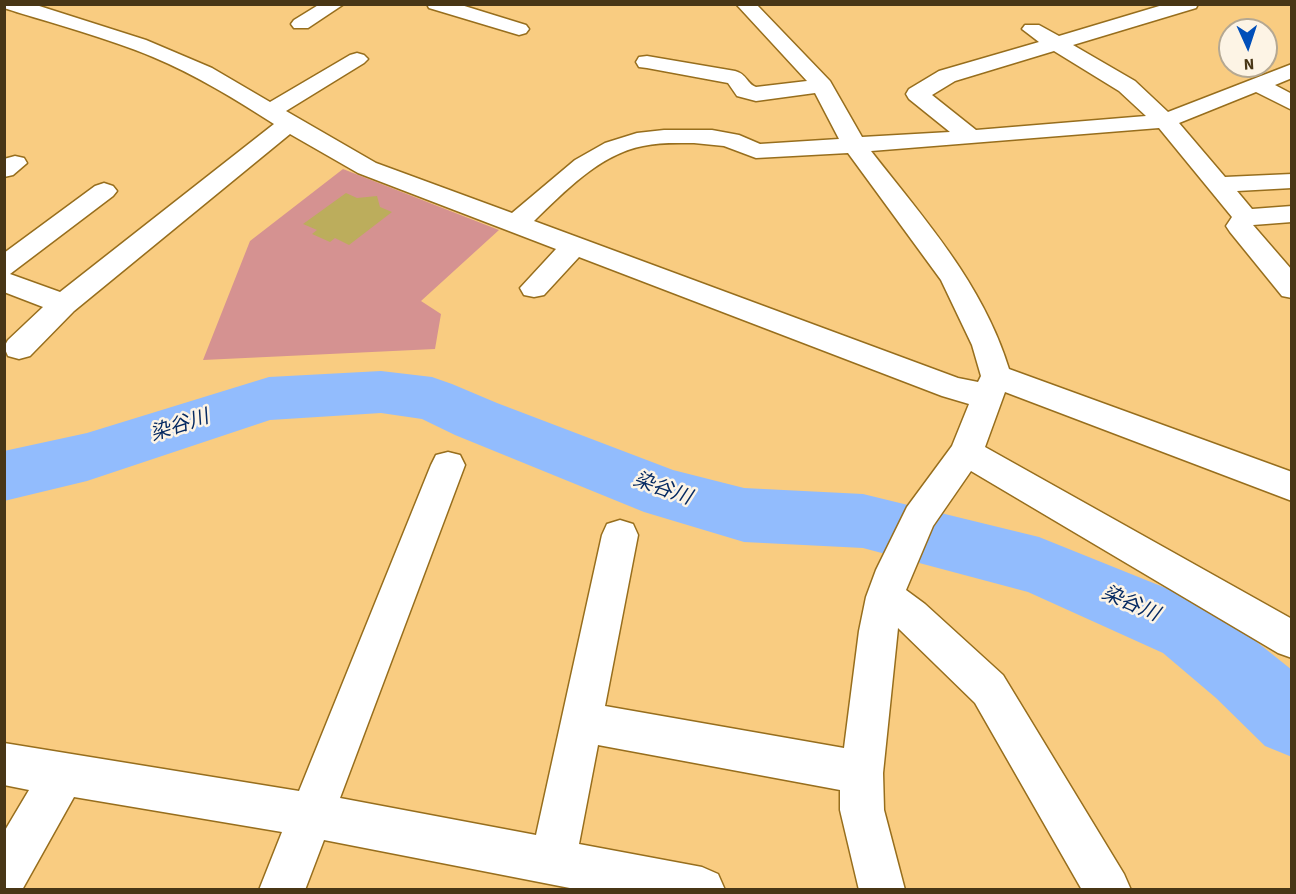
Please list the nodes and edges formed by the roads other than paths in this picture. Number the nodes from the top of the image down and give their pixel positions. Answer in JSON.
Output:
{"nodes":[{"id":1,"x":335,"y":4,"type":"edge"},
{"id":2,"x":436,"y":4,"type":"edge"},
{"id":3,"x":745,"y":4,"type":"edge"},
{"id":4,"x":1189,"y":4,"type":"edge"},
{"id":5,"x":14,"y":12,"type":"edge"},
{"id":6,"x":302,"y":24,"type":"dead end"},
{"id":7,"x":519,"y":29,"type":"dead end"},
{"id":8,"x":1032,"y":29,"type":"dead end"},
{"id":9,"x":1055,"y":43,"type":"junction"},
{"id":10,"x":357,"y":59,"type":"dead end"},
{"id":11,"x":647,"y":62,"type":"dead end"},
{"id":12,"x":1292,"y":70,"type":"edge"},
{"id":13,"x":1257,"y":84,"type":"junction"},
{"id":14,"x":822,"y":86,"type":"junction"},
{"id":15,"x":1292,"y":103,"type":"edge"},
{"id":16,"x":281,"y":117,"type":"junction"},
{"id":17,"x":1165,"y":121,"type":"junction"},
{"id":18,"x":971,"y":138,"type":"junction"},
{"id":19,"x":855,"y":146,"type":"junction"},
{"id":20,"x":1292,"y":181,"type":"edge"},
{"id":21,"x":1218,"y":185,"type":"junction"},
{"id":22,"x":104,"y":191,"type":"dead end"},
{"id":23,"x":1292,"y":214,"type":"edge"},
{"id":24,"x":1245,"y":217,"type":"junction"},
{"id":25,"x":517,"y":223,"type":"junction"},
{"id":26,"x":575,"y":245,"type":"junction"},
{"id":27,"x":4,"y":267,"type":"edge"},
{"id":28,"x":4,"y":282,"type":"edge"},
{"id":29,"x":534,"y":288,"type":"dead end"},
{"id":30,"x":1292,"y":289,"type":"edge"},
{"id":31,"x":63,"y":304,"type":"junction"},
{"id":32,"x":20,"y":348,"type":"dead end"},
{"id":33,"x":993,"y":387,"type":"junction"},
{"id":34,"x":966,"y":452,"type":"junction"},
{"id":35,"x":448,"y":465,"type":"dead end"},
{"id":36,"x":1292,"y":487,"type":"edge"},
{"id":37,"x":620,"y":535,"type":"dead end"},
{"id":38,"x":889,"y":584,"type":"junction"},
{"id":39,"x":1292,"y":640,"type":"edge"},
{"id":40,"x":583,"y":722,"type":"junction"},
{"id":41,"x":4,"y":764,"type":"edge"},
{"id":42,"x":862,"y":773,"type":"junction"},
{"id":43,"x":63,"y":774,"type":"junction"},
{"id":44,"x":311,"y":815,"type":"junction"},
{"id":45,"x":553,"y":862,"type":"junction"},
{"id":46,"x":4,"y":876,"type":"edge"},
{"id":47,"x":637,"y":883,"type":"edge"},
{"id":48,"x":282,"y":890,"type":"edge"},
{"id":49,"x":702,"y":890,"type":"edge"},
{"id":50,"x":882,"y":890,"type":"edge"},
{"id":51,"x":1108,"y":890,"type":"edge"}],
"edges":[{"from":1,"to":6,"type":"street"},
{"from":2,"to":7,"type":"street"},
{"from":3,"to":14,"type":"street"},
{"from":4,"to":9,"type":"street"},
{"from":5,"to":16,"type":"street"},
{"from":8,"to":9,"type":"street"},
{"from":9,"to":17,"type":"street"},
{"from":9,"to":18,"type":"street"},
{"from":10,"to":16,"type":"street"},
{"from":11,"to":14,"type":"street"},
{"from":12,"to":13,"type":"street"},
{"from":13,"to":15,"type":"street"},
{"from":13,"to":17,"type":"street"},
{"from":14,"to":19,"type":"street"},
{"from":16,"to":25,"type":"street"},
{"from":16,"to":31,"type":"street"},
{"from":17,"to":18,"type":"street"},
{"from":17,"to":21,"type":"street"},
{"from":18,"to":19,"type":"street"},
{"from":19,"to":25,"type":"street"},
{"from":19,"to":33,"type":"street"},
{"from":20,"to":21,"type":"street"},
{"from":21,"to":24,"type":"street"},
{"from":22,"to":27,"type":"street"},
{"from":23,"to":24,"type":"street"},
{"from":24,"to":30,"type":"street"},
{"from":25,"to":26,"type":"street"},
{"from":26,"to":29,"type":"street"},
{"from":26,"to":33,"type":"street"},
{"from":28,"to":31,"type":"street"},
{"from":31,"to":32,"type":"street"},
{"from":33,"to":34,"type":"street"},
{"from":33,"to":36,"type":"street"},
{"from":34,"to":38,"type":"street"},
{"from":34,"to":39,"type":"street"},
{"from":35,"to":44,"type":"street"},
{"from":37,"to":40,"type":"street"},
{"from":38,"to":42,"type":"street"},
{"from":38,"to":51,"type":"street"},
{"from":40,"to":42,"type":"street"},
{"from":40,"to":45,"type":"street"},
{"from":41,"to":43,"type":"street"},
{"from":42,"to":50,"type":"street"},
{"from":43,"to":44,"type":"street"},
{"from":43,"to":46,"type":"street"},
{"from":44,"to":45,"type":"street"},
{"from":44,"to":48,"type":"street"},
{"from":45,"to":47,"type":"street"},
{"from":47,"to":49,"type":"street"}]}
